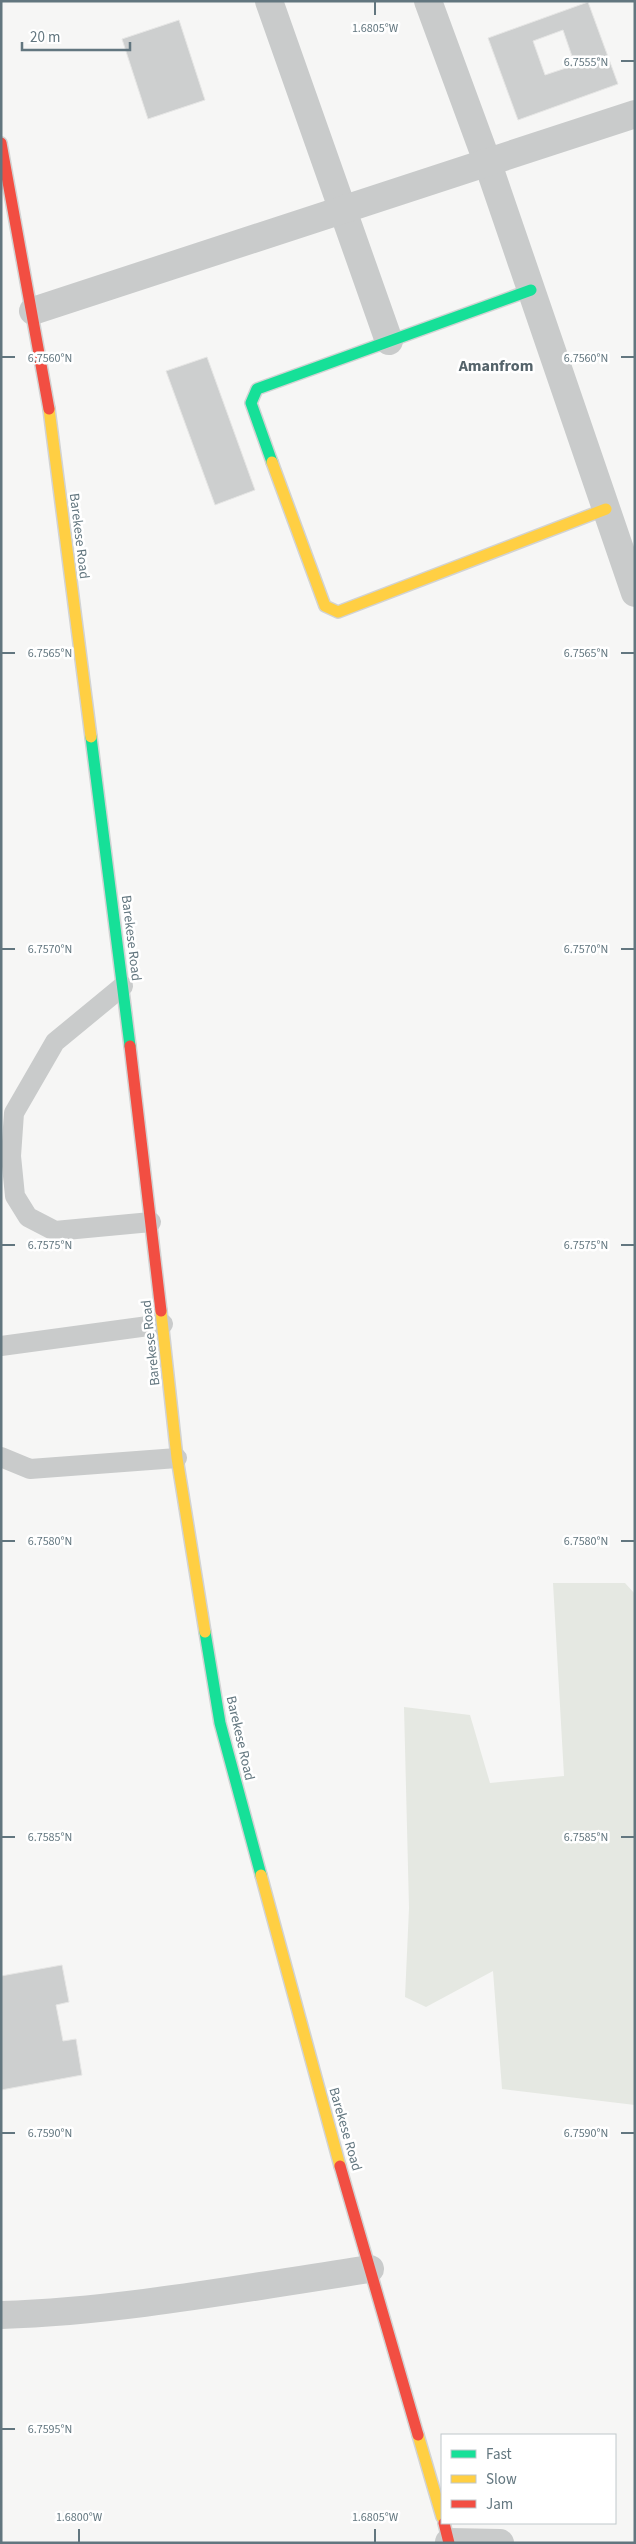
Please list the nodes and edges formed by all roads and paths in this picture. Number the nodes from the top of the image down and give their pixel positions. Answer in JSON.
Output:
{"nodes":[{"id":1,"x":269,"y":1,"type":"edge"},
{"id":2,"x":428,"y":1,"type":"edge"},
{"id":3,"x":635,"y":114,"type":"edge"},
{"id":4,"x":1,"y":143,"type":"edge"},
{"id":5,"x":488,"y":164,"type":"junction"},
{"id":6,"x":343,"y":211,"type":"junction"},
{"id":7,"x":531,"y":290,"type":"junction"},
{"id":8,"x":33,"y":311,"type":"junction"},
{"id":9,"x":389,"y":341,"type":"junction"},
{"id":10,"x":606,"y":509,"type":"junction"},
{"id":11,"x":635,"y":593,"type":"edge"},
{"id":12,"x":122,"y":986,"type":"junction"},
{"id":13,"x":151,"y":1222,"type":"junction"},
{"id":14,"x":163,"y":1324,"type":"junction"},
{"id":15,"x":1,"y":1346,"type":"edge"},
{"id":16,"x":1,"y":1457,"type":"edge"},
{"id":17,"x":177,"y":1458,"type":"junction"},
{"id":18,"x":370,"y":2269,"type":"junction"},
{"id":19,"x":1,"y":2314,"type":"edge"},
{"id":20,"x":441,"y":2514,"type":"edge"},
{"id":21,"x":446,"y":2531,"type":"edge"},
{"id":22,"x":500,"y":2543,"type":"edge"}],
"edges":[{"from":1,"to":6,"type":"street"},
{"from":2,"to":5,"type":"street"},
{"from":3,"to":5,"type":"street"},
{"from":4,"to":8,"type":"main road","name":"Barekese Road"},
{"from":5,"to":6,"type":"street"},
{"from":5,"to":7,"type":"street"},
{"from":6,"to":8,"type":"street"},
{"from":6,"to":9,"type":"street"},
{"from":7,"to":9,"type":"main road"},
{"from":7,"to":10,"type":"street"},
{"from":8,"to":12,"type":"main road","name":"Barekese Road"},
{"from":9,"to":10,"type":"main road"},
{"from":10,"to":11,"type":"street"},
{"from":12,"to":13,"type":"main road","name":"Barekese Road"},
{"from":12,"to":13,"type":"lane"},
{"from":13,"to":14,"type":"main road","name":"Barekese Road"},
{"from":14,"to":15,"type":"lane"},
{"from":14,"to":17,"type":"main road","name":"Barekese Road"},
{"from":16,"to":17,"type":"lane"},
{"from":17,"to":18,"type":"main road","name":"Barekese Road"},
{"from":18,"to":19,"type":"street"},
{"from":18,"to":20,"type":"main road","name":"Barekese Road"},
{"from":21,"to":22,"type":"street"}]}
